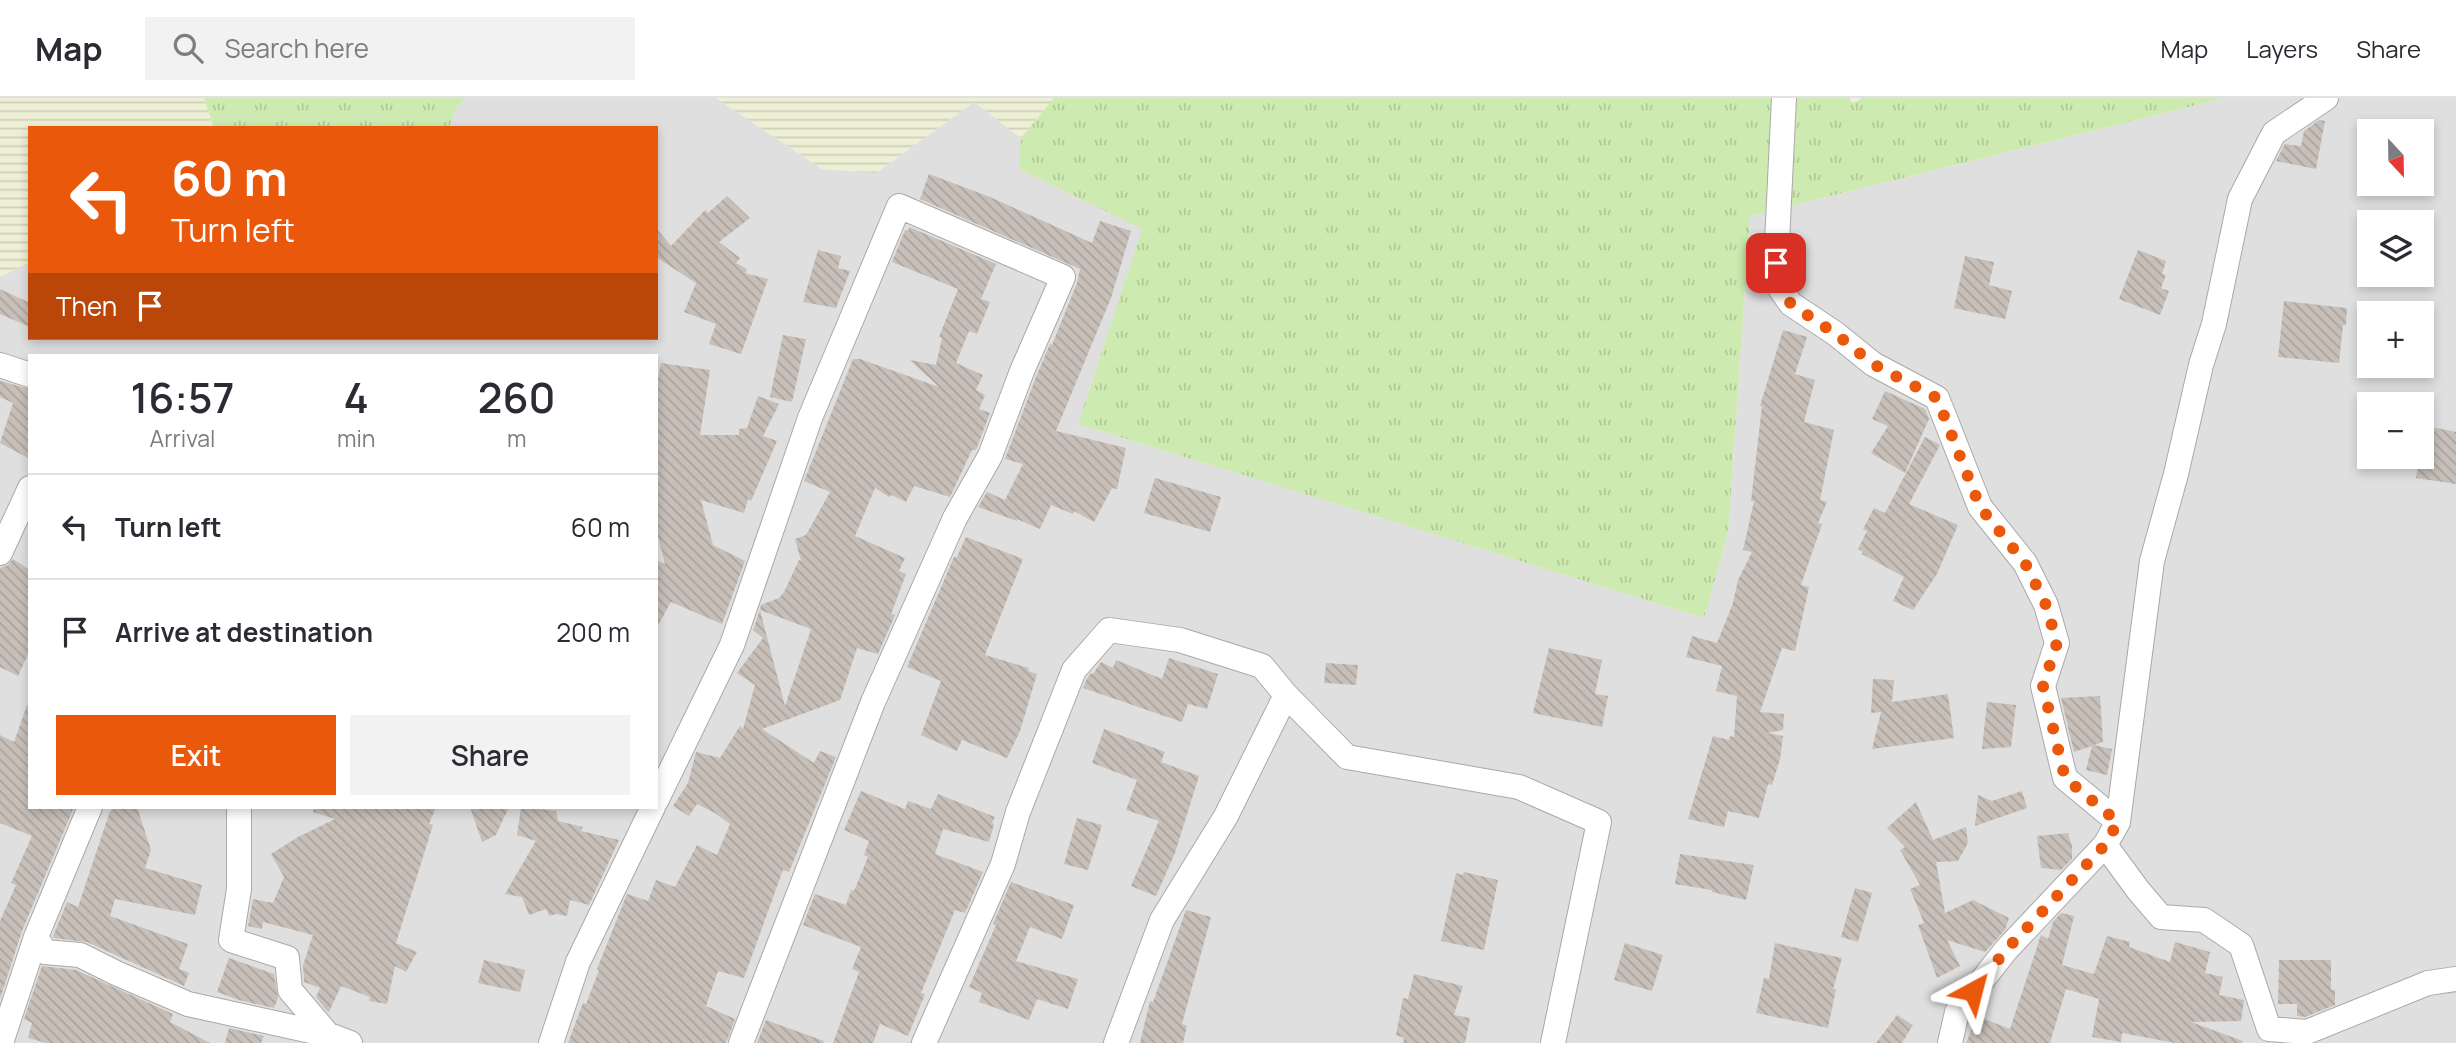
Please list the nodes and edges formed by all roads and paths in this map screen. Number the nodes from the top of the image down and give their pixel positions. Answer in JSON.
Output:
{"nodes":[{"id":1,"x":1784,"y":98,"type":"edge"},
{"id":2,"x":2326,"y":98,"type":"edge"},
{"id":3,"x":0,"y":365,"type":"edge"},
{"id":4,"x":28,"y":374,"type":"edge"},
{"id":5,"x":28,"y":492,"type":"edge"},
{"id":6,"x":0,"y":553,"type":"edge"},
{"id":7,"x":1286,"y":695,"type":"junction"},
{"id":8,"x":658,"y":797,"type":"edge"},
{"id":9,"x":89,"y":809,"type":"edge"},
{"id":10,"x":239,"y":809,"type":"edge"},
{"id":11,"x":652,"y":809,"type":"edge"},
{"id":12,"x":2118,"y":822,"type":"junction"},
{"id":13,"x":2105,"y":845,"type":"junction"},
{"id":14,"x":36,"y":937,"type":"junction"},
{"id":15,"x":2456,"y":979,"type":"edge"},
{"id":16,"x":338,"y":1040,"type":"edge"},
{"id":17,"x":1,"y":1043,"type":"edge"},
{"id":18,"x":551,"y":1043,"type":"edge"},
{"id":19,"x":741,"y":1043,"type":"edge"},
{"id":20,"x":924,"y":1043,"type":"edge"},
{"id":21,"x":1116,"y":1043,"type":"edge"},
{"id":22,"x":1553,"y":1043,"type":"edge"},
{"id":23,"x":1950,"y":1043,"type":"edge"}],
"edges":[{"from":1,"to":12,"type":"street"},
{"from":2,"to":12,"type":"street"},
{"from":3,"to":4,"type":"street"},
{"from":5,"to":6,"type":"street"},
{"from":7,"to":20,"type":"street"},
{"from":7,"to":21,"type":"street"},
{"from":7,"to":22,"type":"street"},
{"from":8,"to":19,"type":"street"},
{"from":9,"to":14,"type":"street"},
{"from":10,"to":16,"type":"street"},
{"from":11,"to":18,"type":"street"},
{"from":12,"to":13,"type":"street"},
{"from":13,"to":15,"type":"street"},
{"from":13,"to":23,"type":"street"},
{"from":14,"to":16,"type":"street"},
{"from":14,"to":17,"type":"street"}]}
